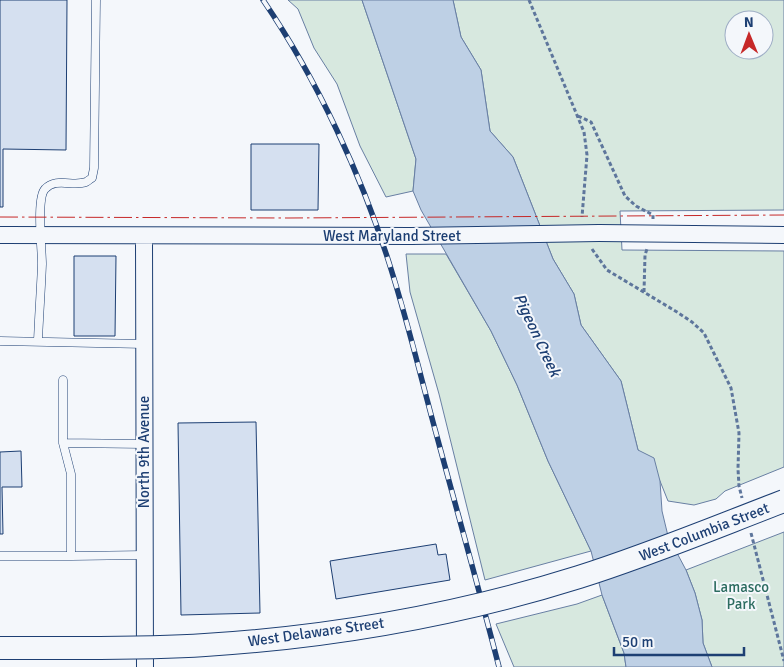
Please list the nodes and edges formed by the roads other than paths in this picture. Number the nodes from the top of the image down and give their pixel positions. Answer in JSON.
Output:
{"nodes":[{"id":1,"x":96,"y":0,"type":"edge"},
{"id":2,"x":0,"y":235,"type":"edge"},
{"id":3,"x":784,"y":235,"type":"edge"},
{"id":4,"x":40,"y":236,"type":"junction"},
{"id":5,"x":144,"y":236,"type":"junction"},
{"id":6,"x":0,"y":341,"type":"edge"},
{"id":7,"x":38,"y":341,"type":"junction"},
{"id":8,"x":144,"y":344,"type":"junction"},
{"id":9,"x":63,"y":380,"type":"dead end"},
{"id":10,"x":63,"y":443,"type":"junction"},
{"id":11,"x":144,"y":444,"type":"junction"},
{"id":12,"x":784,"y":501,"type":"edge"},
{"id":13,"x":144,"y":555,"type":"junction"},
{"id":14,"x":0,"y":556,"type":"edge"},
{"id":15,"x":71,"y":556,"type":"junction"},
{"id":16,"x":624,"y":563,"type":"joint"},
{"id":17,"x":0,"y":648,"type":"edge"},
{"id":18,"x":145,"y":667,"type":"edge"}],
"edges":[{"from":1,"to":4,"type":"lane"},
{"from":2,"to":4,"type":"street","name":"West Maryland Street"},
{"from":3,"to":5,"type":"street","name":"West Maryland Street","bridge":true},
{"from":4,"to":5,"type":"street","name":"West Maryland Street"},
{"from":4,"to":7,"type":"lane"},
{"from":5,"to":8,"type":"street","name":"North 9th Avenue"},
{"from":6,"to":7,"type":"lane"},
{"from":7,"to":8,"type":"lane"},
{"from":8,"to":11,"type":"street","name":"North 9th Avenue"},
{"from":9,"to":10,"type":"lane"},
{"from":10,"to":11,"type":"lane"},
{"from":10,"to":15,"type":"lane"},
{"from":11,"to":13,"type":"street","name":"North 9th Avenue"},
{"from":12,"to":16,"type":"main road","name":"West Columbia Street","bridge":true},
{"from":13,"to":15,"type":"lane"},
{"from":13,"to":18,"type":"street","name":"North 9th Avenue"},
{"from":14,"to":15,"type":"lane"},
{"from":16,"to":17,"type":"main road","name":"West Delaware Street","bridge":true}]}
